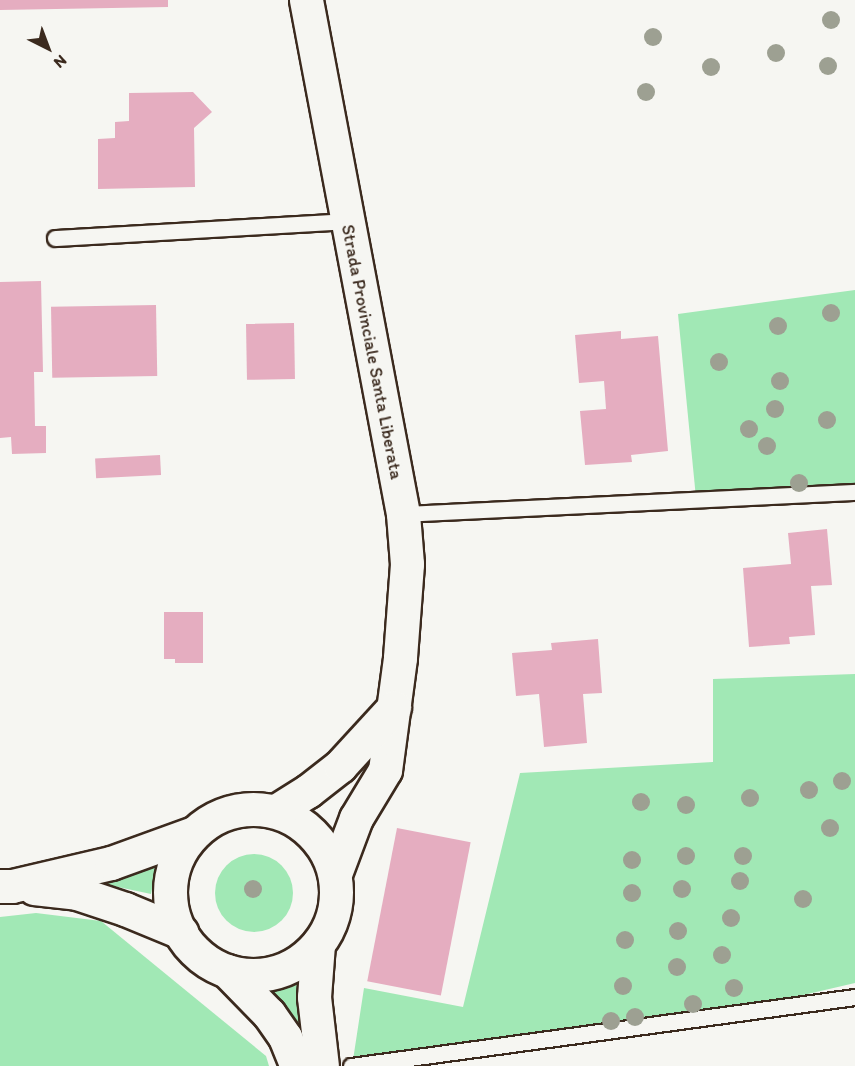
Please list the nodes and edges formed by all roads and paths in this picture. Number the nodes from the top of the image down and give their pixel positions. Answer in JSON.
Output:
{"nodes":[{"id":1,"x":306,"y":0,"type":"edge"},
{"id":2,"x":346,"y":221,"type":"junction"},
{"id":3,"x":55,"y":238,"type":"dead end"},
{"id":4,"x":855,"y":492,"type":"edge"},
{"id":5,"x":403,"y":514,"type":"junction"},
{"id":6,"x":393,"y":707,"type":"junction"},
{"id":7,"x":276,"y":811,"type":"junction"},
{"id":8,"x":194,"y":833,"type":"junction"},
{"id":9,"x":334,"y":874,"type":"junction"},
{"id":10,"x":6,"y":886,"type":"edge"},
{"id":11,"x":180,"y":932,"type":"junction"},
{"id":12,"x":318,"y":944,"type":"junction"},
{"id":13,"x":227,"y":971,"type":"junction"},
{"id":14,"x":855,"y":997,"type":"edge"},
{"id":15,"x":297,"y":1066,"type":"edge"},
{"id":16,"x":322,"y":1066,"type":"edge"},
{"id":17,"x":351,"y":1066,"type":"edge"}],
"edges":[{"from":1,"to":2,"type":"main road","name":"Strada Provinciale Santa Liberata"},
{"from":2,"to":3,"type":"lane"},
{"from":2,"to":5,"type":"main road","name":"Strada Provinciale Santa Liberata"},
{"from":4,"to":5,"type":"lane"},
{"from":5,"to":6,"type":"main road","name":"Strada Provinciale Santa Liberata"},
{"from":6,"to":7,"type":"main road"},
{"from":6,"to":9,"type":"main road","name":"Strada Provinciale Santa Liberata"},
{"from":7,"to":8,"type":"main road"},
{"from":7,"to":9,"type":"main road"},
{"from":8,"to":10,"type":"main road"},
{"from":8,"to":11,"type":"main road"},
{"from":9,"to":12,"type":"main road"},
{"from":10,"to":11,"type":"main road"},
{"from":11,"to":13,"type":"main road"},
{"from":12,"to":13,"type":"main road"},
{"from":12,"to":16,"type":"main road"},
{"from":13,"to":15,"type":"main road"},
{"from":14,"to":17,"type":"lane"}]}
